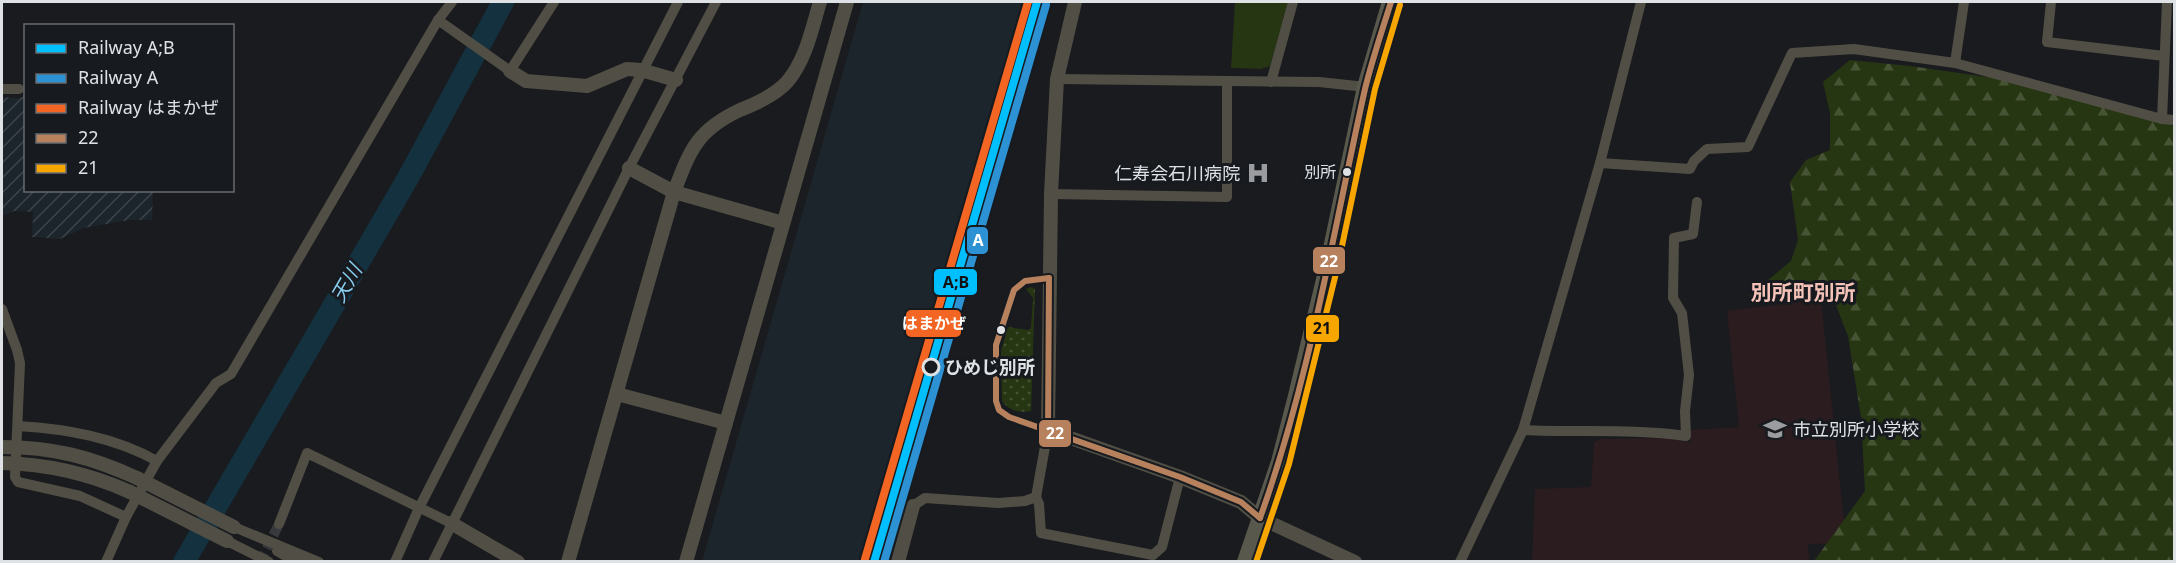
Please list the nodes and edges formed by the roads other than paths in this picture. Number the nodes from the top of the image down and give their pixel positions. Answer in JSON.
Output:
{"nodes":[{"id":1,"x":453,"y":2,"type":"edge"},
{"id":2,"x":554,"y":2,"type":"edge"},
{"id":3,"x":678,"y":2,"type":"edge"},
{"id":4,"x":716,"y":2,"type":"edge"},
{"id":5,"x":820,"y":2,"type":"edge"},
{"id":6,"x":847,"y":2,"type":"edge"},
{"id":7,"x":1075,"y":2,"type":"edge"},
{"id":8,"x":1293,"y":2,"type":"edge"},
{"id":9,"x":1390,"y":2,"type":"edge"},
{"id":10,"x":1641,"y":2,"type":"edge"},
{"id":11,"x":1964,"y":2,"type":"edge"},
{"id":12,"x":2051,"y":2,"type":"edge"},
{"id":13,"x":2168,"y":2,"type":"edge"},
{"id":14,"x":442,"y":24,"type":"junction"},
{"id":15,"x":2164,"y":56,"type":"junction"},
{"id":16,"x":1955,"y":63,"type":"junction"},
{"id":17,"x":505,"y":67,"type":"junction"},
{"id":18,"x":641,"y":70,"type":"junction"},
{"id":19,"x":1057,"y":79,"type":"junction"},
{"id":20,"x":676,"y":80,"type":"junction"},
{"id":21,"x":1227,"y":81,"type":"junction"},
{"id":22,"x":1270,"y":82,"type":"junction"},
{"id":23,"x":1366,"y":87,"type":"junction"},
{"id":24,"x":2,"y":89,"type":"edge"},
{"id":25,"x":19,"y":89,"type":"dead end"},
{"id":26,"x":2162,"y":119,"type":"junction"},
{"id":27,"x":2175,"y":120,"type":"edge"},
{"id":28,"x":1600,"y":163,"type":"junction"},
{"id":29,"x":629,"y":168,"type":"junction"},
{"id":30,"x":674,"y":192,"type":"junction"},
{"id":31,"x":1051,"y":194,"type":"junction"},
{"id":32,"x":1697,"y":202,"type":"dead end"},
{"id":33,"x":783,"y":223,"type":"junction"},
{"id":34,"x":2,"y":309,"type":"edge"},
{"id":35,"x":617,"y":394,"type":"junction"},
{"id":36,"x":726,"y":423,"type":"junction"},
{"id":37,"x":18,"y":426,"type":"junction"},
{"id":38,"x":1048,"y":430,"type":"junction"},
{"id":39,"x":1523,"y":430,"type":"junction"},
{"id":40,"x":2,"y":447,"type":"edge"},
{"id":41,"x":18,"y":447,"type":"junction"},
{"id":42,"x":158,"y":461,"type":"junction"},
{"id":43,"x":2,"y":464,"type":"edge"},
{"id":44,"x":16,"y":464,"type":"junction"},
{"id":45,"x":1180,"y":477,"type":"junction"},
{"id":46,"x":1036,"y":497,"type":"junction"},
{"id":47,"x":913,"y":506,"type":"joint"},
{"id":48,"x":419,"y":508,"type":"junction"},
{"id":49,"x":126,"y":518,"type":"junction"},
{"id":50,"x":1260,"y":518,"type":"junction"},
{"id":51,"x":279,"y":524,"type":"tunnel mouth"},
{"id":52,"x":451,"y":524,"type":"junction"},
{"id":53,"x":234,"y":527,"type":"junction"},
{"id":54,"x":227,"y":541,"type":"junction"},
{"id":55,"x":106,"y":561,"type":"edge"},
{"id":56,"x":260,"y":561,"type":"edge"},
{"id":57,"x":269,"y":561,"type":"edge"},
{"id":58,"x":296,"y":561,"type":"edge"},
{"id":59,"x":319,"y":561,"type":"edge"},
{"id":60,"x":395,"y":561,"type":"edge"},
{"id":61,"x":433,"y":561,"type":"edge"},
{"id":62,"x":518,"y":561,"type":"edge"},
{"id":63,"x":568,"y":561,"type":"edge"},
{"id":64,"x":686,"y":561,"type":"edge"},
{"id":65,"x":898,"y":561,"type":"edge"},
{"id":66,"x":1246,"y":561,"type":"edge"},
{"id":67,"x":1355,"y":561,"type":"edge"},
{"id":68,"x":1460,"y":561,"type":"edge"}],
"edges":[{"from":1,"to":14,"type":"street"},
{"from":2,"to":17,"type":"street"},
{"from":3,"to":18,"type":"street"},
{"from":4,"to":20,"type":"street"},
{"from":5,"to":30,"type":"street"},
{"from":6,"to":33,"type":"street"},
{"from":7,"to":19,"type":"street"},
{"from":8,"to":22,"type":"street"},
{"from":9,"to":23,"type":"highway"},
{"from":10,"to":28,"type":"street"},
{"from":11,"to":16,"type":"street"},
{"from":12,"to":15,"type":"street"},
{"from":13,"to":15,"type":"street"},
{"from":14,"to":17,"type":"street"},
{"from":14,"to":42,"type":"street"},
{"from":15,"to":26,"type":"street"},
{"from":16,"to":26,"type":"street"},
{"from":16,"to":28,"type":"street"},
{"from":17,"to":18,"type":"street"},
{"from":18,"to":20,"type":"street"},
{"from":18,"to":48,"type":"street"},
{"from":19,"to":21,"type":"street"},
{"from":19,"to":31,"type":"street"},
{"from":20,"to":29,"type":"street"},
{"from":21,"to":22,"type":"street"},
{"from":21,"to":31,"type":"street"},
{"from":22,"to":23,"type":"street"},
{"from":23,"to":50,"type":"highway"},
{"from":24,"to":25,"type":"street"},
{"from":26,"to":27,"type":"street"},
{"from":28,"to":39,"type":"street"},
{"from":29,"to":30,"type":"street"},
{"from":29,"to":52,"type":"street"},
{"from":30,"to":33,"type":"street"},
{"from":30,"to":35,"type":"street"},
{"from":31,"to":38,"type":"street"},
{"from":32,"to":39,"type":"street"},
{"from":33,"to":36,"type":"street"},
{"from":34,"to":37,"type":"street"},
{"from":35,"to":36,"type":"street"},
{"from":35,"to":63,"type":"street"},
{"from":36,"to":64,"type":"street"},
{"from":37,"to":41,"type":"street"},
{"from":37,"to":42,"type":"street"},
{"from":38,"to":45,"type":"street"},
{"from":38,"to":46,"type":"street"},
{"from":39,"to":68,"type":"street"},
{"from":40,"to":41,"type":"street"},
{"from":41,"to":44,"type":"street"},
{"from":41,"to":53,"type":"street","bridge":true},
{"from":42,"to":49,"type":"street"},
{"from":43,"to":44,"type":"street"},
{"from":44,"to":49,"type":"street"},
{"from":44,"to":54,"type":"street","bridge":true},
{"from":45,"to":46,"type":"street"},
{"from":45,"to":50,"type":"street"},
{"from":46,"to":47,"type":"street"},
{"from":47,"to":65,"type":"street"},
{"from":48,"to":51,"type":"street"},
{"from":48,"to":52,"type":"street"},
{"from":48,"to":60,"type":"street"},
{"from":49,"to":55,"type":"street"},
{"from":50,"to":66,"type":"highway"},
{"from":50,"to":67,"type":"street"},
{"from":52,"to":61,"type":"street"},
{"from":52,"to":62,"type":"street"},
{"from":53,"to":58,"type":"street"},
{"from":53,"to":59,"type":"street"},
{"from":54,"to":56,"type":"street"},
{"from":54,"to":57,"type":"street"}]}
